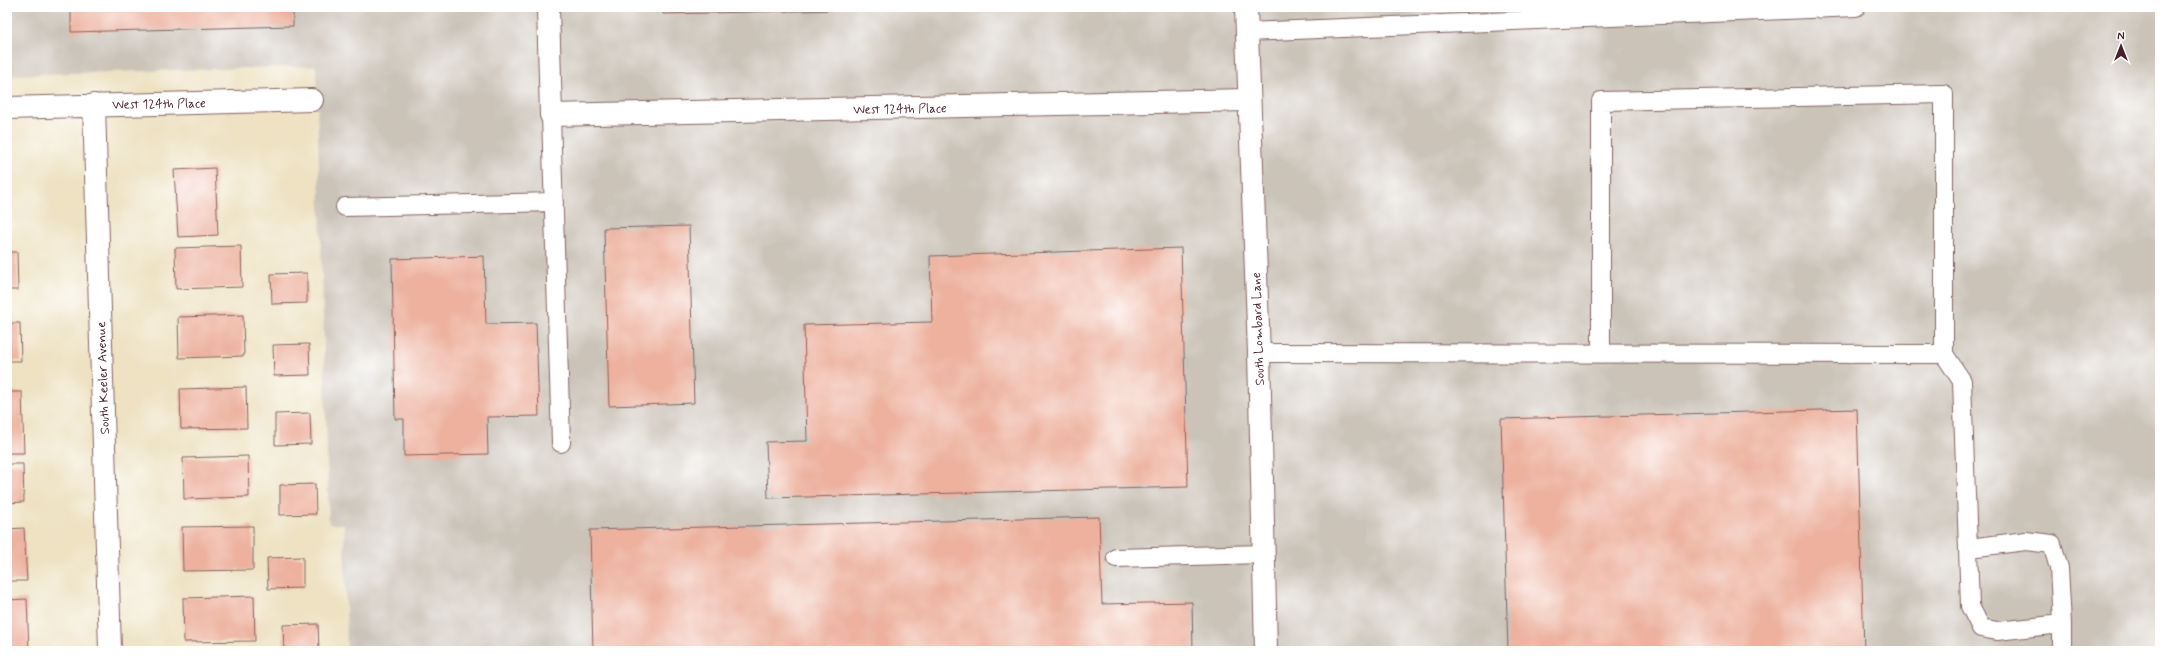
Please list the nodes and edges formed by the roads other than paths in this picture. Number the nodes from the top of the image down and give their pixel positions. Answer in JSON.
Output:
{"nodes":[{"id":1,"x":548,"y":7,"type":"edge"},
{"id":2,"x":1246,"y":7,"type":"edge"},
{"id":3,"x":1856,"y":7,"type":"edge"},
{"id":4,"x":1777,"y":9,"type":"edge"},
{"id":5,"x":1657,"y":11,"type":"edge"},
{"id":6,"x":1246,"y":32,"type":"junction"},
{"id":7,"x":312,"y":100,"type":"dead end"},
{"id":8,"x":1248,"y":100,"type":"junction"},
{"id":9,"x":94,"y":105,"type":"junction"},
{"id":10,"x":7,"y":108,"type":"edge"},
{"id":11,"x":551,"y":116,"type":"junction"},
{"id":12,"x":554,"y":202,"type":"junction"},
{"id":13,"x":345,"y":207,"type":"dead end"},
{"id":14,"x":1259,"y":353,"type":"junction"},
{"id":15,"x":1601,"y":354,"type":"junction"},
{"id":16,"x":1944,"y":354,"type":"junction"},
{"id":17,"x":561,"y":443,"type":"dead end"},
{"id":18,"x":1969,"y":548,"type":"junction"},
{"id":19,"x":1263,"y":554,"type":"junction"},
{"id":20,"x":1116,"y":558,"type":"dead end"},
{"id":21,"x":2062,"y":624,"type":"junction"},
{"id":22,"x":110,"y":651,"type":"edge"},
{"id":23,"x":1266,"y":651,"type":"edge"},
{"id":24,"x":2062,"y":651,"type":"edge"}],
"edges":[{"from":1,"to":11,"type":"street"},
{"from":2,"to":6,"type":"street","name":"South Lombard Lane"},
{"from":3,"to":4,"type":"lane"},
{"from":4,"to":5,"type":"lane"},
{"from":5,"to":6,"type":"lane"},
{"from":6,"to":8,"type":"street","name":"South Lombard Lane"},
{"from":7,"to":9,"type":"street","name":"West 124th Place"},
{"from":8,"to":11,"type":"street","name":"West 124th Place"},
{"from":8,"to":14,"type":"street","name":"South Lombard Lane"},
{"from":9,"to":10,"type":"street","name":"West 124th Place"},
{"from":9,"to":22,"type":"street","name":"South Keeler Avenue"},
{"from":11,"to":12,"type":"lane"},
{"from":12,"to":13,"type":"lane"},
{"from":12,"to":17,"type":"lane"},
{"from":14,"to":15,"type":"lane"},
{"from":14,"to":19,"type":"street","name":"South Lombard Lane"},
{"from":15,"to":16,"type":"lane"},
{"from":15,"to":16,"type":"lane"},
{"from":16,"to":18,"type":"lane"},
{"from":18,"to":21,"type":"lane"},
{"from":18,"to":21,"type":"lane"},
{"from":19,"to":20,"type":"lane"},
{"from":19,"to":23,"type":"street","name":"South Lombard Lane"},
{"from":21,"to":24,"type":"lane"}]}
